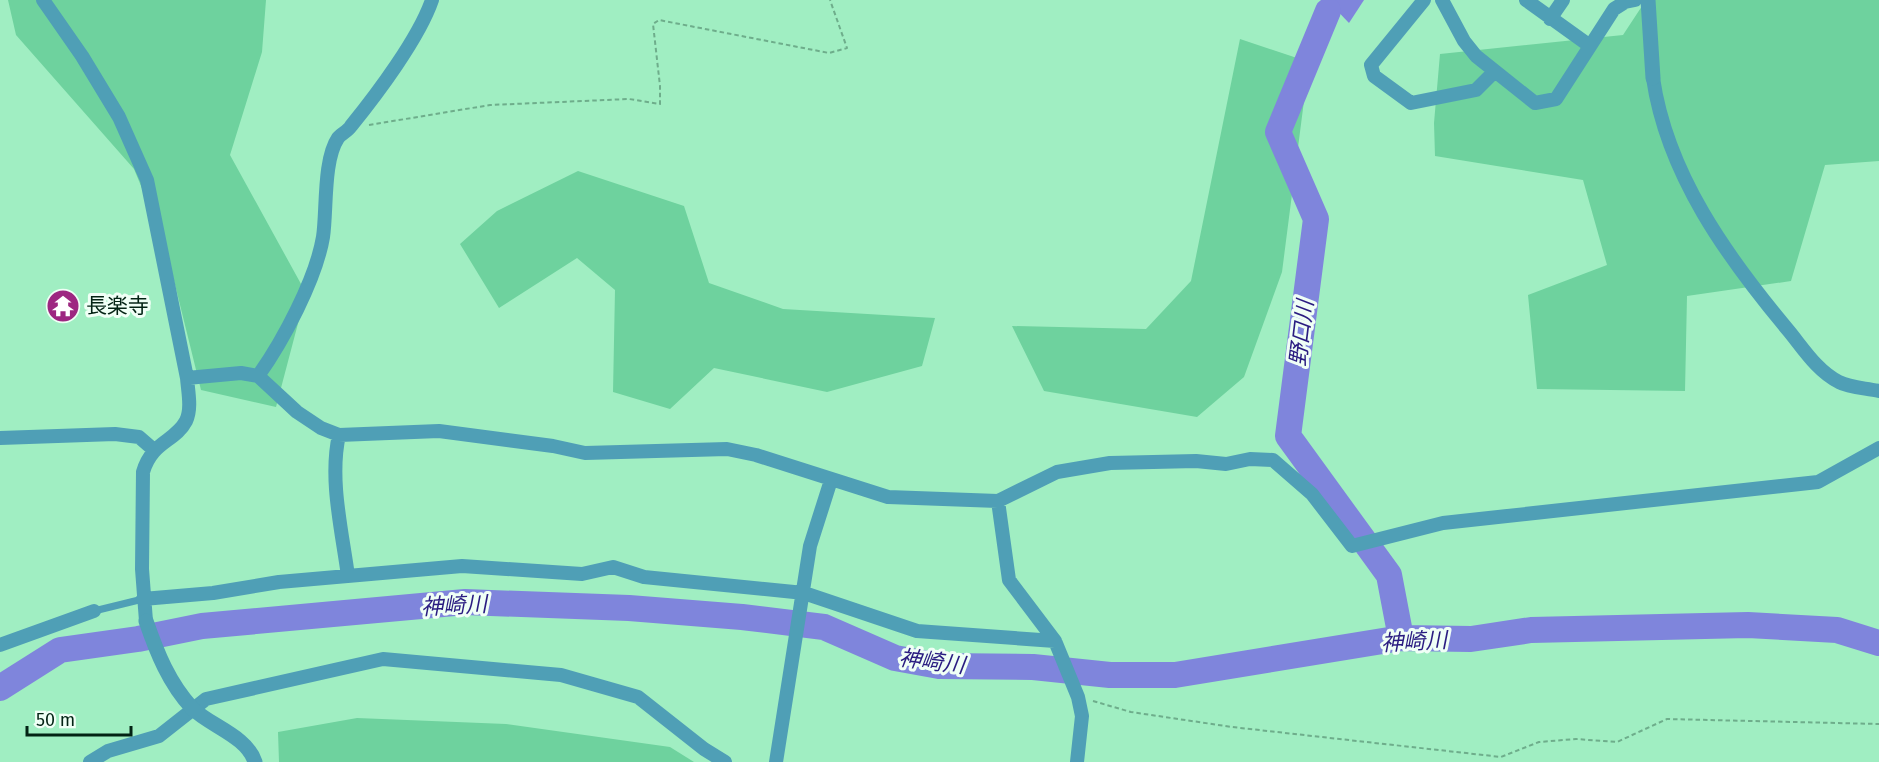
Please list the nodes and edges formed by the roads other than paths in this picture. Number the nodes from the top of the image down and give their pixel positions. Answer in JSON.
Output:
{"nodes":[{"id":1,"x":43,"y":0,"type":"edge"},
{"id":2,"x":432,"y":0,"type":"edge"},
{"id":3,"x":1424,"y":0,"type":"edge"},
{"id":4,"x":1442,"y":0,"type":"edge"},
{"id":5,"x":1526,"y":0,"type":"edge"},
{"id":6,"x":1563,"y":0,"type":"edge"},
{"id":7,"x":1635,"y":0,"type":"edge"},
{"id":8,"x":1648,"y":0,"type":"edge"},
{"id":9,"x":1550,"y":19,"type":"junction"},
{"id":10,"x":1590,"y":46,"type":"junction"},
{"id":11,"x":1493,"y":73,"type":"junction"},
{"id":12,"x":1653,"y":78,"type":"joint"},
{"id":13,"x":258,"y":376,"type":"junction"},
{"id":14,"x":187,"y":378,"type":"junction"},
{"id":15,"x":1879,"y":392,"type":"edge"},
{"id":16,"x":339,"y":435,"type":"junction"},
{"id":17,"x":0,"y":438,"type":"edge"},
{"id":18,"x":1879,"y":448,"type":"edge"},
{"id":19,"x":154,"y":450,"type":"junction"},
{"id":20,"x":831,"y":480,"type":"junction"},
{"id":21,"x":998,"y":501,"type":"junction"},
{"id":22,"x":348,"y":576,"type":"junction"},
{"id":23,"x":804,"y":593,"type":"junction"},
{"id":24,"x":143,"y":599,"type":"junction"},
{"id":25,"x":94,"y":611,"type":"joint"},
{"id":26,"x":146,"y":621,"type":"joint"},
{"id":27,"x":1055,"y":641,"type":"junction"},
{"id":28,"x":0,"y":645,"type":"edge"},
{"id":29,"x":193,"y":709,"type":"junction"},
{"id":30,"x":90,"y":762,"type":"edge"},
{"id":31,"x":255,"y":762,"type":"edge"},
{"id":32,"x":725,"y":762,"type":"edge"},
{"id":33,"x":776,"y":762,"type":"edge"},
{"id":34,"x":1077,"y":762,"type":"edge"}],
"edges":[{"from":1,"to":14,"type":"street"},
{"from":2,"to":13,"type":"street"},
{"from":3,"to":11,"type":"street"},
{"from":4,"to":11,"type":"street"},
{"from":5,"to":9,"type":"street"},
{"from":6,"to":9,"type":"street"},
{"from":7,"to":10,"type":"street"},
{"from":8,"to":12,"type":"street"},
{"from":9,"to":10,"type":"street"},
{"from":10,"to":11,"type":"street"},
{"from":12,"to":15,"type":"street"},
{"from":13,"to":14,"type":"street"},
{"from":13,"to":16,"type":"street"},
{"from":14,"to":19,"type":"street"},
{"from":16,"to":20,"type":"street"},
{"from":16,"to":22,"type":"street"},
{"from":17,"to":19,"type":"street"},
{"from":18,"to":21,"type":"street"},
{"from":19,"to":24,"type":"street"},
{"from":20,"to":21,"type":"street"},
{"from":20,"to":23,"type":"street"},
{"from":21,"to":27,"type":"street"},
{"from":22,"to":23,"type":"street"},
{"from":22,"to":24,"type":"street"},
{"from":23,"to":27,"type":"street"},
{"from":23,"to":33,"type":"street"},
{"from":24,"to":25,"type":"lane"},
{"from":24,"to":26,"type":"street"},
{"from":25,"to":28,"type":"street"},
{"from":26,"to":29,"type":"street"},
{"from":27,"to":34,"type":"street"},
{"from":29,"to":30,"type":"street"},
{"from":29,"to":31,"type":"street"},
{"from":29,"to":32,"type":"street"}]}
